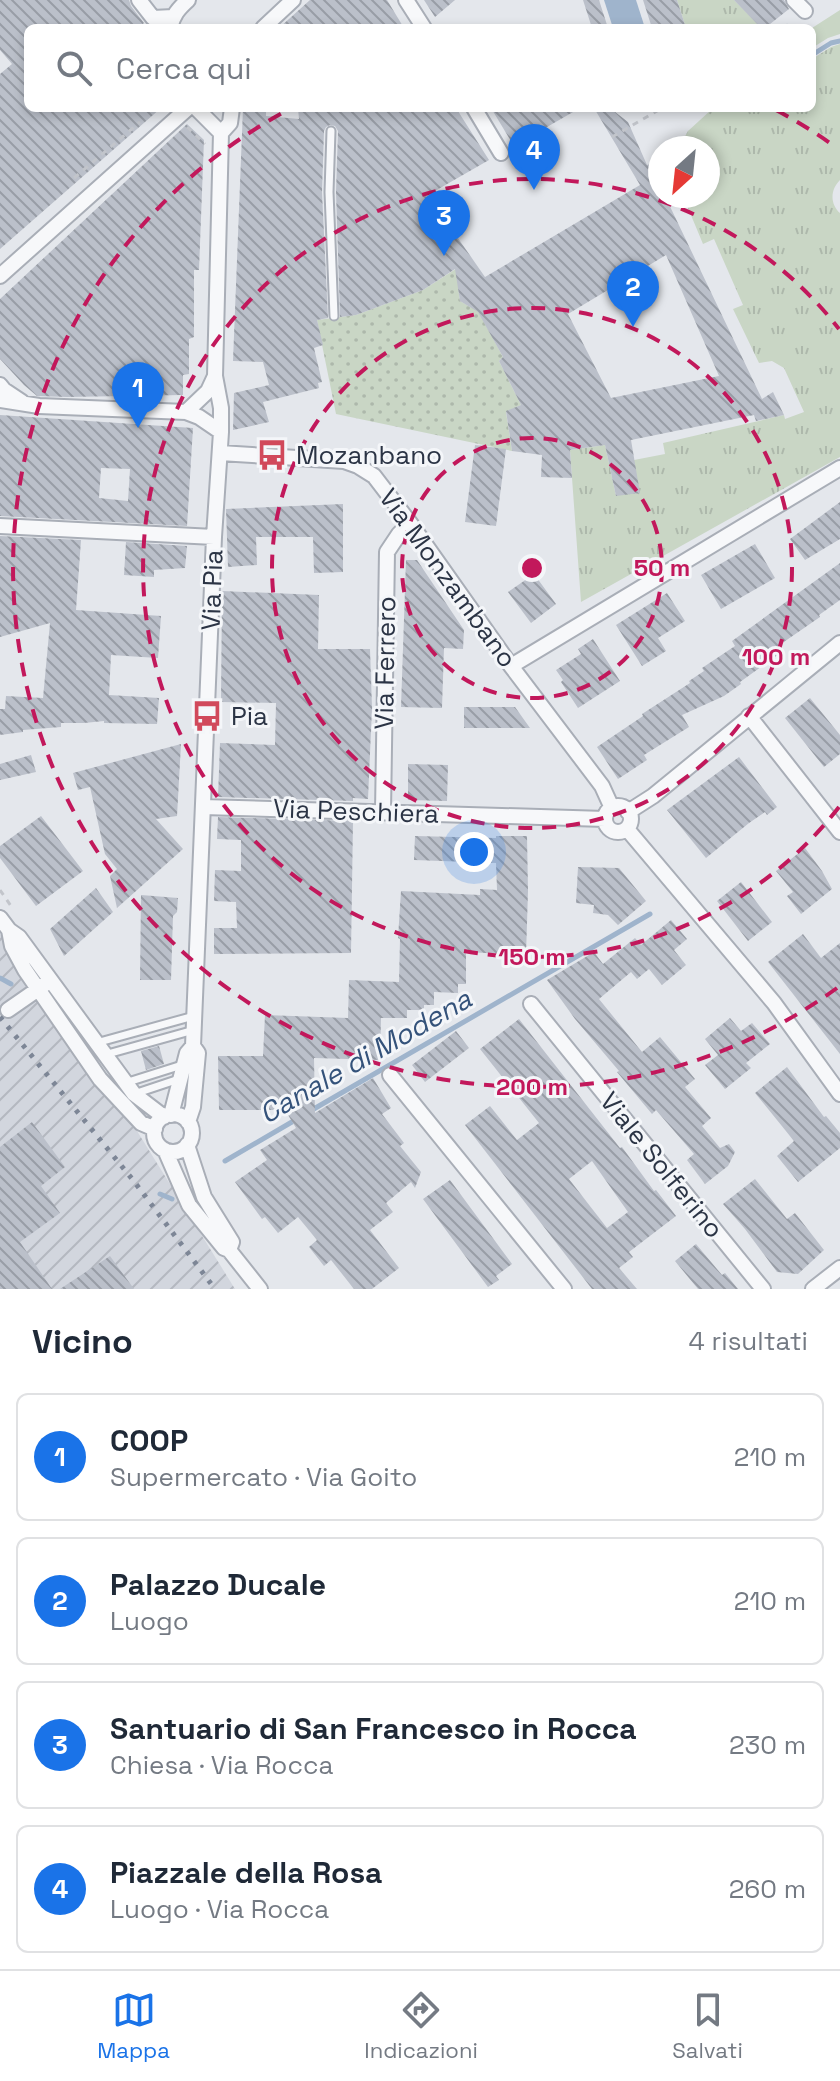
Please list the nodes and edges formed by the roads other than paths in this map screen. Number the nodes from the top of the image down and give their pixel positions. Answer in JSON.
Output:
{"nodes":[{"id":1,"x":139,"y":0,"type":"edge"},
{"id":2,"x":188,"y":0,"type":"edge"},
{"id":3,"x":293,"y":0,"type":"edge"},
{"id":4,"x":406,"y":0,"type":"edge"},
{"id":5,"x":794,"y":0,"type":"edge"},
{"id":6,"x":805,"y":11,"type":"dead end"},
{"id":7,"x":172,"y":23,"type":"edge"},
{"id":8,"x":267,"y":24,"type":"edge"},
{"id":9,"x":421,"y":24,"type":"edge"},
{"id":10,"x":184,"y":112,"type":"edge"},
{"id":11,"x":200,"y":112,"type":"edge"},
{"id":12,"x":231,"y":112,"type":"edge"},
{"id":13,"x":476,"y":112,"type":"edge"},
{"id":14,"x":331,"y":131,"type":"dead end"},
{"id":15,"x":221,"y":133,"type":"junction"},
{"id":16,"x":501,"y":153,"type":"dead end"},
{"id":17,"x":0,"y":276,"type":"edge"},
{"id":18,"x":334,"y":316,"type":"dead end"},
{"id":19,"x":215,"y":376,"type":"junction"},
{"id":20,"x":0,"y":385,"type":"edge"},
{"id":21,"x":0,"y":400,"type":"edge"},
{"id":22,"x":25,"y":404,"type":"junction"},
{"id":23,"x":186,"y":412,"type":"junction"},
{"id":24,"x":221,"y":432,"type":"junction"},
{"id":25,"x":220,"y":453,"type":"junction"},
{"id":26,"x":840,"y":468,"type":"edge"},
{"id":27,"x":410,"y":523,"type":"junction"},
{"id":28,"x":0,"y":526,"type":"edge"},
{"id":29,"x":214,"y":537,"type":"junction"},
{"id":30,"x":840,"y":643,"type":"edge"},
{"id":31,"x":511,"y":666,"type":"junction"},
{"id":32,"x":749,"y":716,"type":"junction"},
{"id":33,"x":203,"y":807,"type":"junction"},
{"id":34,"x":383,"y":812,"type":"junction"},
{"id":35,"x":628,"y":812,"type":"junction"},
{"id":36,"x":609,"y":814,"type":"junction"},
{"id":37,"x":627,"y":829,"type":"junction"},
{"id":38,"x":840,"y":832,"type":"edge"},
{"id":39,"x":4,"y":924,"type":"edge"},
{"id":40,"x":51,"y":980,"type":"junction"},
{"id":41,"x":37,"y":989,"type":"junction"},
{"id":42,"x":531,"y":1004,"type":"dead end"},
{"id":43,"x":8,"y":1010,"type":"dead end"},
{"id":44,"x":194,"y":1023,"type":"junction"},
{"id":45,"x":193,"y":1046,"type":"junction"},
{"id":46,"x":100,"y":1049,"type":"junction"},
{"id":47,"x":182,"y":1072,"type":"junction"},
{"id":48,"x":390,"y":1075,"type":"dead end"},
{"id":49,"x":129,"y":1088,"type":"junction"},
{"id":50,"x":840,"y":1094,"type":"edge"},
{"id":51,"x":163,"y":1120,"type":"junction"},
{"id":52,"x":188,"y":1122,"type":"junction"},
{"id":53,"x":187,"y":1145,"type":"junction"},
{"id":54,"x":165,"y":1150,"type":"junction"},
{"id":55,"x":229,"y":1250,"type":"junction"},
{"id":56,"x":840,"y":1268,"type":"edge"},
{"id":57,"x":260,"y":1289,"type":"edge"},
{"id":58,"x":564,"y":1289,"type":"edge"},
{"id":59,"x":763,"y":1289,"type":"edge"},
{"id":60,"x":813,"y":1289,"type":"edge"}],
"edges":[{"from":1,"to":7,"type":"street"},
{"from":2,"to":7,"type":"street"},
{"from":3,"to":8,"type":"street"},
{"from":4,"to":9,"type":"street"},
{"from":5,"to":6,"type":"street"},
{"from":10,"to":17,"type":"street"},
{"from":11,"to":15,"type":"street"},
{"from":12,"to":15,"type":"street","name":"Via Pia"},
{"from":13,"to":16,"type":"street"},
{"from":14,"to":18,"type":"lane"},
{"from":15,"to":19,"type":"street","name":"Via Pia"},
{"from":19,"to":23,"type":"street"},
{"from":19,"to":24,"type":"street","name":"Via Pia"},
{"from":20,"to":22,"type":"street"},
{"from":21,"to":22,"type":"street"},
{"from":22,"to":23,"type":"street"},
{"from":23,"to":24,"type":"street"},
{"from":24,"to":25,"type":"street","name":"Via Pia"},
{"from":25,"to":27,"type":"street","name":"Via Monzambano"},
{"from":25,"to":29,"type":"street","name":"Via Pia"},
{"from":26,"to":31,"type":"street"},
{"from":27,"to":31,"type":"street","name":"Via Monzambano"},
{"from":27,"to":34,"type":"street","name":"Via Ferrero"},
{"from":28,"to":29,"type":"street"},
{"from":29,"to":33,"type":"street","name":"Via Pia"},
{"from":30,"to":32,"type":"street"},
{"from":31,"to":36,"type":"street","name":"Via Monzambano"},
{"from":32,"to":35,"type":"street"},
{"from":32,"to":38,"type":"street"},
{"from":33,"to":34,"type":"street","name":"Via Peschiera"},
{"from":33,"to":44,"type":"street","name":"Via Pia"},
{"from":34,"to":36,"type":"street","name":"Via Peschiera"},
{"from":35,"to":36,"type":"street","name":"Via Peschiera"},
{"from":35,"to":37,"type":"street"},
{"from":36,"to":37,"type":"street","name":"Via Peschiera"},
{"from":37,"to":50,"type":"street","name":"Via Peschiera"},
{"from":39,"to":40,"type":"street"},
{"from":39,"to":41,"type":"street"},
{"from":40,"to":41,"type":"street"},
{"from":40,"to":46,"type":"street"},
{"from":41,"to":43,"type":"street"},
{"from":41,"to":51,"type":"street"},
{"from":42,"to":59,"type":"street","name":"Viale Solferino"},
{"from":44,"to":45,"type":"street","name":"Via Pia"},
{"from":44,"to":46,"type":"lane"},
{"from":44,"to":46,"type":"lane"},
{"from":45,"to":47,"type":"street","name":"Via Pia"},
{"from":45,"to":52,"type":"street","name":"Via Pia"},
{"from":46,"to":49,"type":"street"},
{"from":47,"to":49,"type":"lane"},
{"from":47,"to":49,"type":"lane"},
{"from":47,"to":51,"type":"street","name":"Via Pia"},
{"from":48,"to":58,"type":"street"},
{"from":49,"to":51,"type":"street"},
{"from":51,"to":52,"type":"street"},
{"from":51,"to":54,"type":"street"},
{"from":52,"to":53,"type":"street"},
{"from":53,"to":54,"type":"street"},
{"from":53,"to":55,"type":"street"},
{"from":54,"to":55,"type":"street"},
{"from":55,"to":57,"type":"street"},
{"from":56,"to":60,"type":"street"}]}
